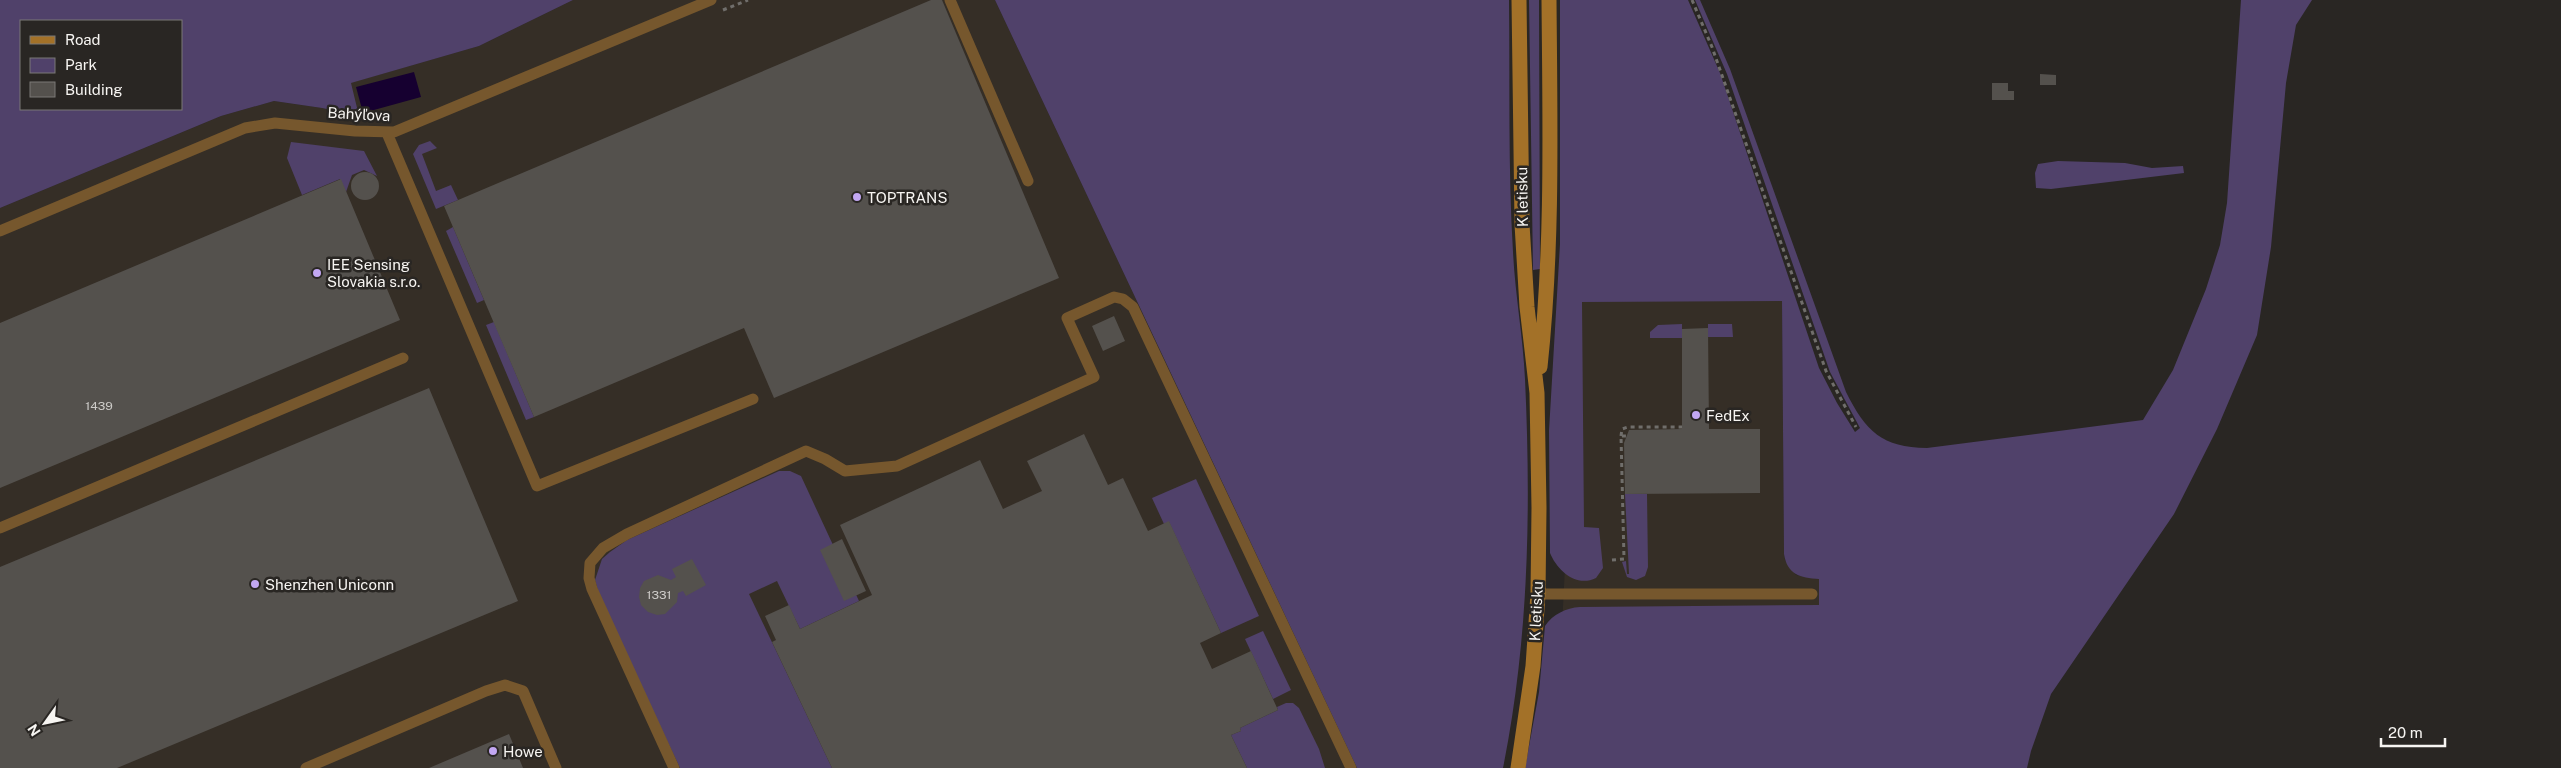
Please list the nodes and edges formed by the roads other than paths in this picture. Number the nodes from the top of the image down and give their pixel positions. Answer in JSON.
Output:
{"nodes":[{"id":1,"x":712,"y":0,"type":"edge"},
{"id":2,"x":950,"y":0,"type":"edge"},
{"id":3,"x":1520,"y":0,"type":"edge"},
{"id":4,"x":1549,"y":0,"type":"edge"},
{"id":5,"x":387,"y":132,"type":"junction"},
{"id":6,"x":1028,"y":181,"type":"dead end"},
{"id":7,"x":0,"y":231,"type":"edge"},
{"id":8,"x":403,"y":358,"type":"dead end"},
{"id":9,"x":1537,"y":393,"type":"junction"},
{"id":10,"x":753,"y":399,"type":"dead end"},
{"id":11,"x":0,"y":528,"type":"edge"},
{"id":12,"x":1538,"y":594,"type":"junction"},
{"id":13,"x":1812,"y":594,"type":"dead end"},
{"id":14,"x":306,"y":768,"type":"edge"},
{"id":15,"x":556,"y":768,"type":"edge"},
{"id":16,"x":674,"y":768,"type":"edge"},
{"id":17,"x":1352,"y":768,"type":"edge"},
{"id":18,"x":1518,"y":768,"type":"edge"}],
"edges":[{"from":1,"to":5,"type":"lane","name":"Bahýľova"},
{"from":2,"to":6,"type":"lane"},
{"from":3,"to":9,"type":"street","name":"K letisku"},
{"from":4,"to":9,"type":"street","name":"K letisku"},
{"from":5,"to":7,"type":"lane","name":"Bahýľova"},
{"from":5,"to":10,"type":"lane"},
{"from":8,"to":11,"type":"lane"},
{"from":9,"to":12,"type":"street","name":"K letisku"},
{"from":12,"to":13,"type":"lane"},
{"from":12,"to":18,"type":"street","name":"K letisku"},
{"from":14,"to":15,"type":"lane"},
{"from":16,"to":17,"type":"lane"}]}
